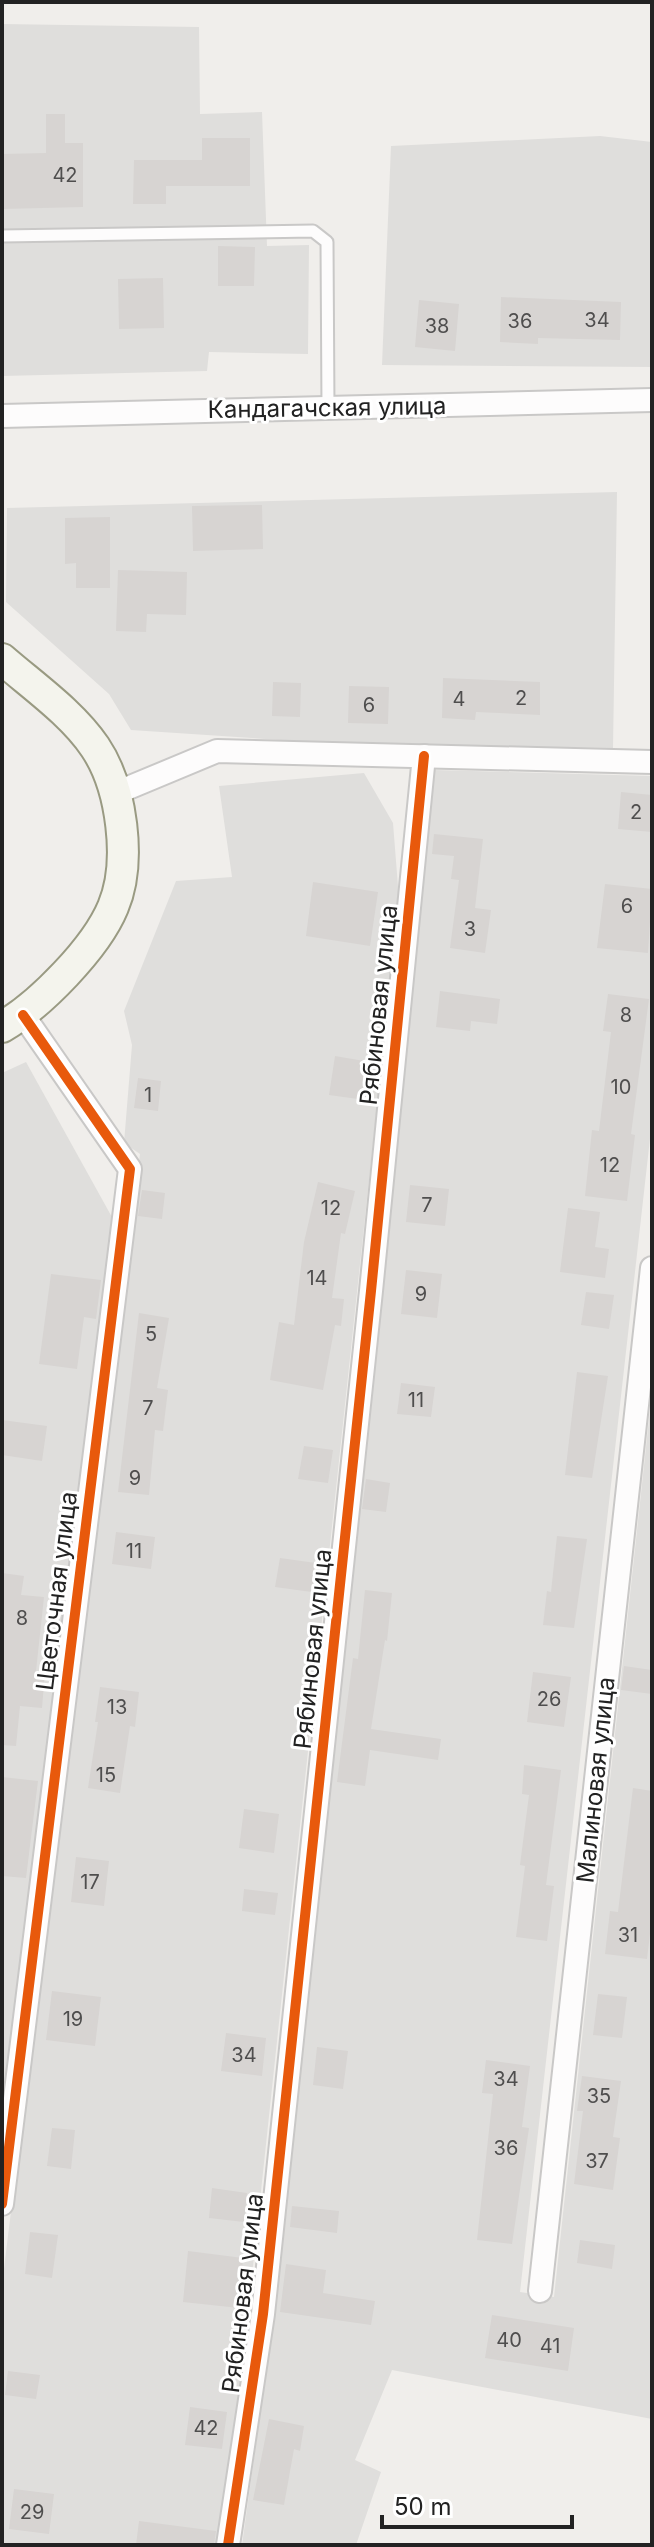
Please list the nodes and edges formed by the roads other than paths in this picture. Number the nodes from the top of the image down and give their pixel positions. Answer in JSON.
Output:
{"nodes":[{"id":1,"x":2,"y":236,"type":"edge"},
{"id":2,"x":652,"y":400,"type":"edge"},
{"id":3,"x":328,"y":408,"type":"junction"},
{"id":4,"x":2,"y":416,"type":"edge"},
{"id":5,"x":2,"y":659,"type":"edge"},
{"id":6,"x":424,"y":756,"type":"junction"},
{"id":7,"x":652,"y":762,"type":"edge"},
{"id":8,"x":116,"y":793,"type":"junction"},
{"id":9,"x":12,"y":1021,"type":"edge"},
{"id":10,"x":652,"y":1268,"type":"edge"},
{"id":11,"x":2,"y":2204,"type":"edge"},
{"id":12,"x":540,"y":2291,"type":"dead end"},
{"id":13,"x":228,"y":2545,"type":"edge"}],
"edges":[{"from":1,"to":3,"type":"lane"},
{"from":2,"to":3,"type":"street","name":"Кандагачская улица"},
{"from":3,"to":4,"type":"street","name":"Кандагачская улица"},
{"from":5,"to":8,"type":"main road"},
{"from":6,"to":7,"type":"street"},
{"from":6,"to":8,"type":"street"},
{"from":6,"to":13,"type":"street","name":"Рябиновая улица"},
{"from":8,"to":9,"type":"main road"},
{"from":9,"to":11,"type":"street","name":"Цветочная улица"},
{"from":10,"to":12,"type":"street","name":"Малиновая улица"}]}
